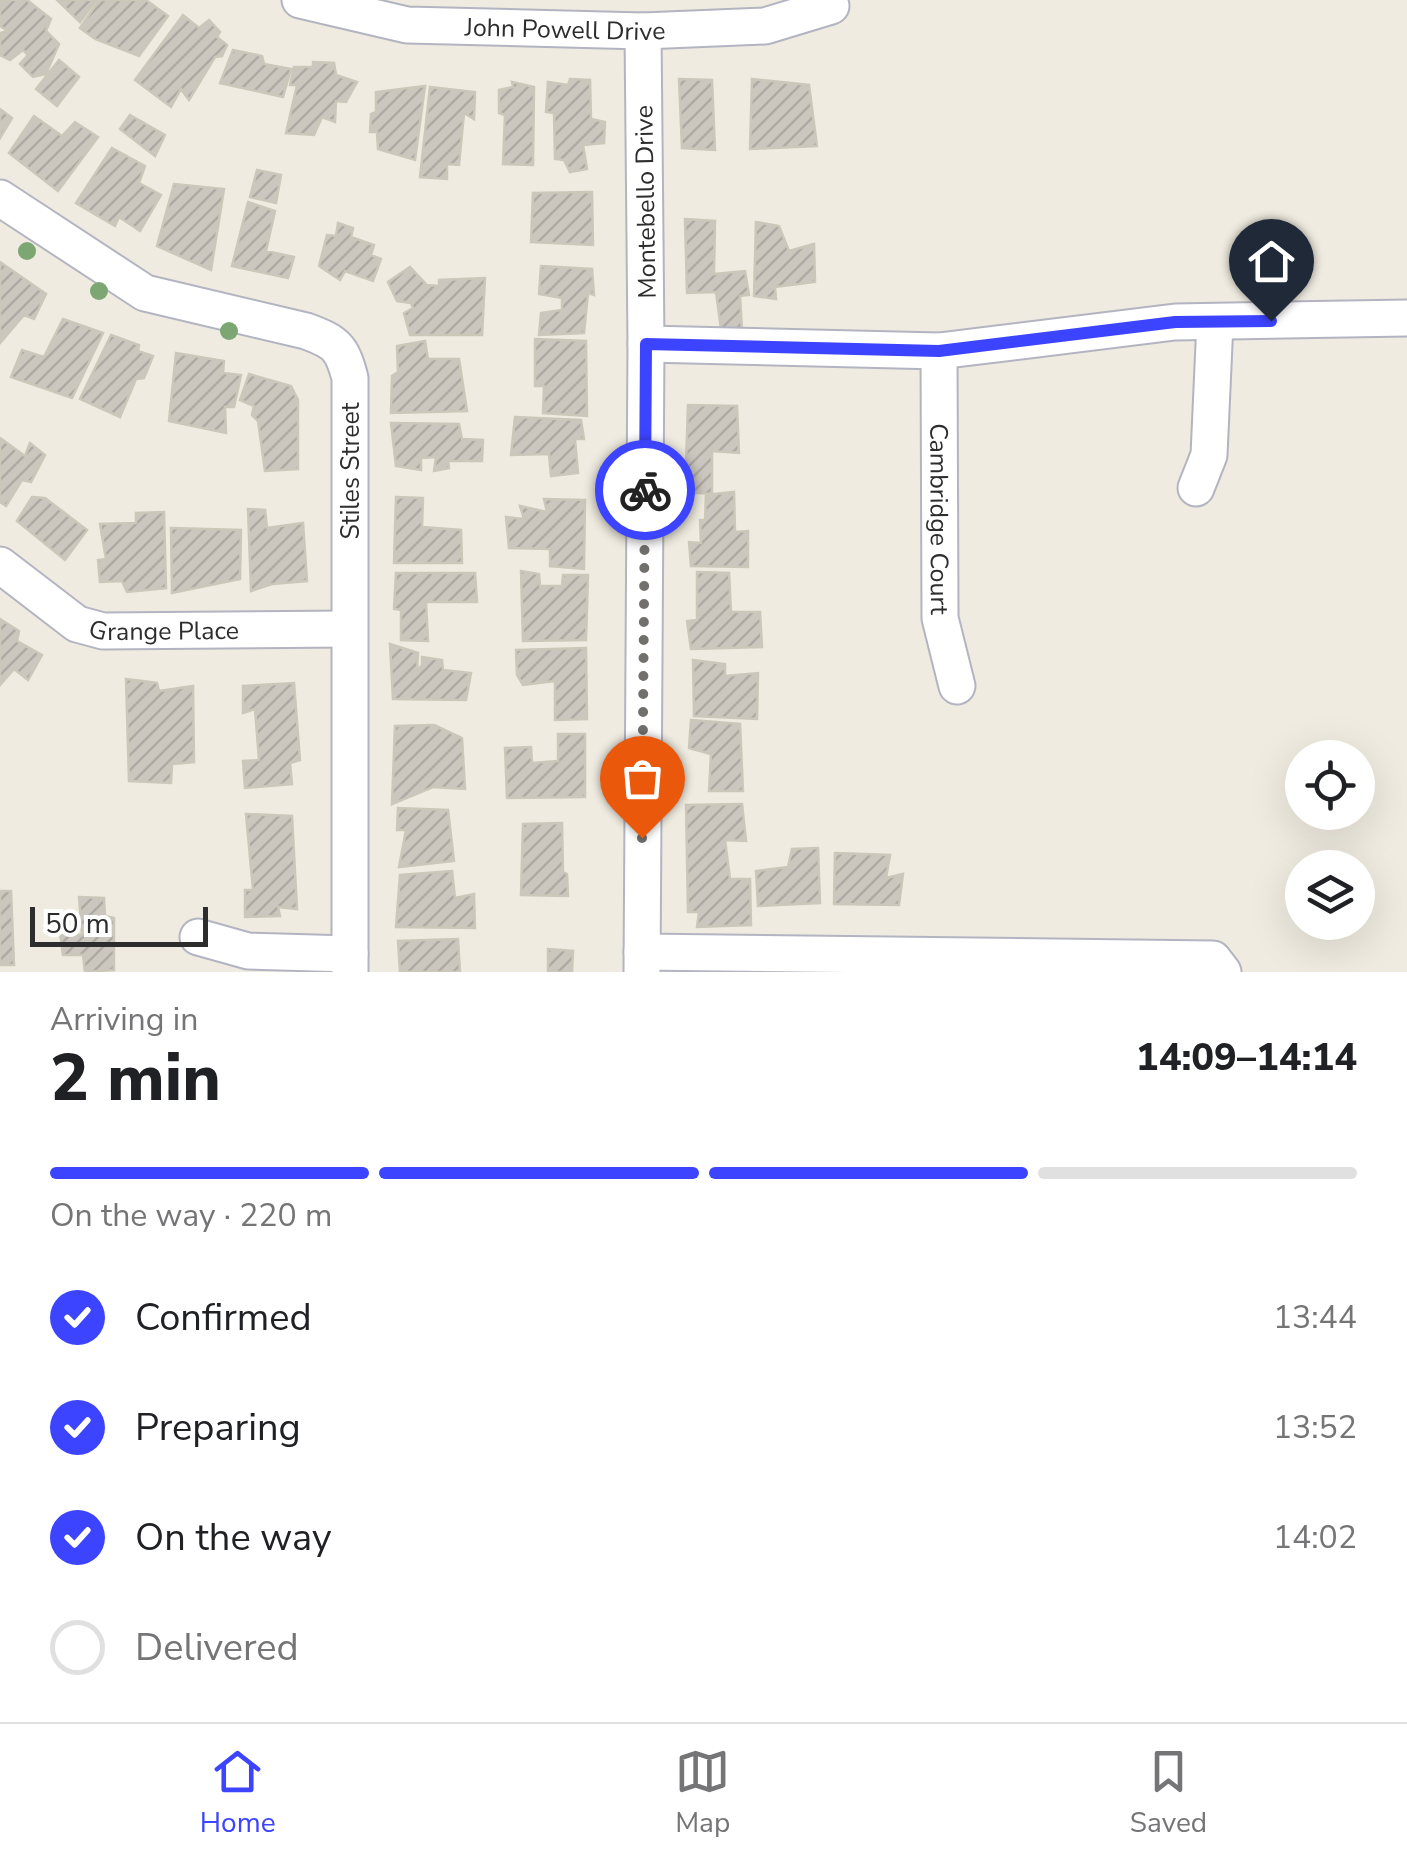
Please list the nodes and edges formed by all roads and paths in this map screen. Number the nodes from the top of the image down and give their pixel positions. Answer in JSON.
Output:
{"nodes":[{"id":1,"x":300,"y":0,"type":"edge"},
{"id":2,"x":831,"y":6,"type":"dead end"},
{"id":3,"x":643,"y":31,"type":"junction"},
{"id":4,"x":0,"y":198,"type":"edge"},
{"id":5,"x":1407,"y":318,"type":"edge"},
{"id":6,"x":1215,"y":322,"type":"junction"},
{"id":7,"x":646,"y":344,"type":"junction"},
{"id":8,"x":939,"y":351,"type":"junction"},
{"id":9,"x":1196,"y":488,"type":"dead end"},
{"id":10,"x":0,"y":565,"type":"edge"},
{"id":11,"x":349,"y":629,"type":"junction"},
{"id":12,"x":958,"y":686,"type":"dead end"},
{"id":13,"x":198,"y":937,"type":"dead end"},
{"id":14,"x":642,"y":962,"type":"edge"},
{"id":15,"x":350,"y":963,"type":"edge"},
{"id":16,"x":1223,"y":972,"type":"edge"}],
"edges":[{"from":1,"to":3,"type":"street","name":"John Powell Drive"},
{"from":2,"to":3,"type":"street","name":"John Powell Drive"},
{"from":3,"to":7,"type":"street","name":"Montebello Drive"},
{"from":4,"to":11,"type":"street","name":"Stiles Street"},
{"from":5,"to":6,"type":"street"},
{"from":6,"to":8,"type":"street"},
{"from":6,"to":9,"type":"street"},
{"from":7,"to":8,"type":"street"},
{"from":7,"to":14,"type":"street","name":"Montebello Drive"},
{"from":8,"to":12,"type":"street","name":"Cambridge Court"},
{"from":10,"to":11,"type":"street","name":"Grange Place"},
{"from":11,"to":15,"type":"street","name":"Stiles Street"},
{"from":13,"to":15,"type":"street"},
{"from":14,"to":16,"type":"street"}]}
